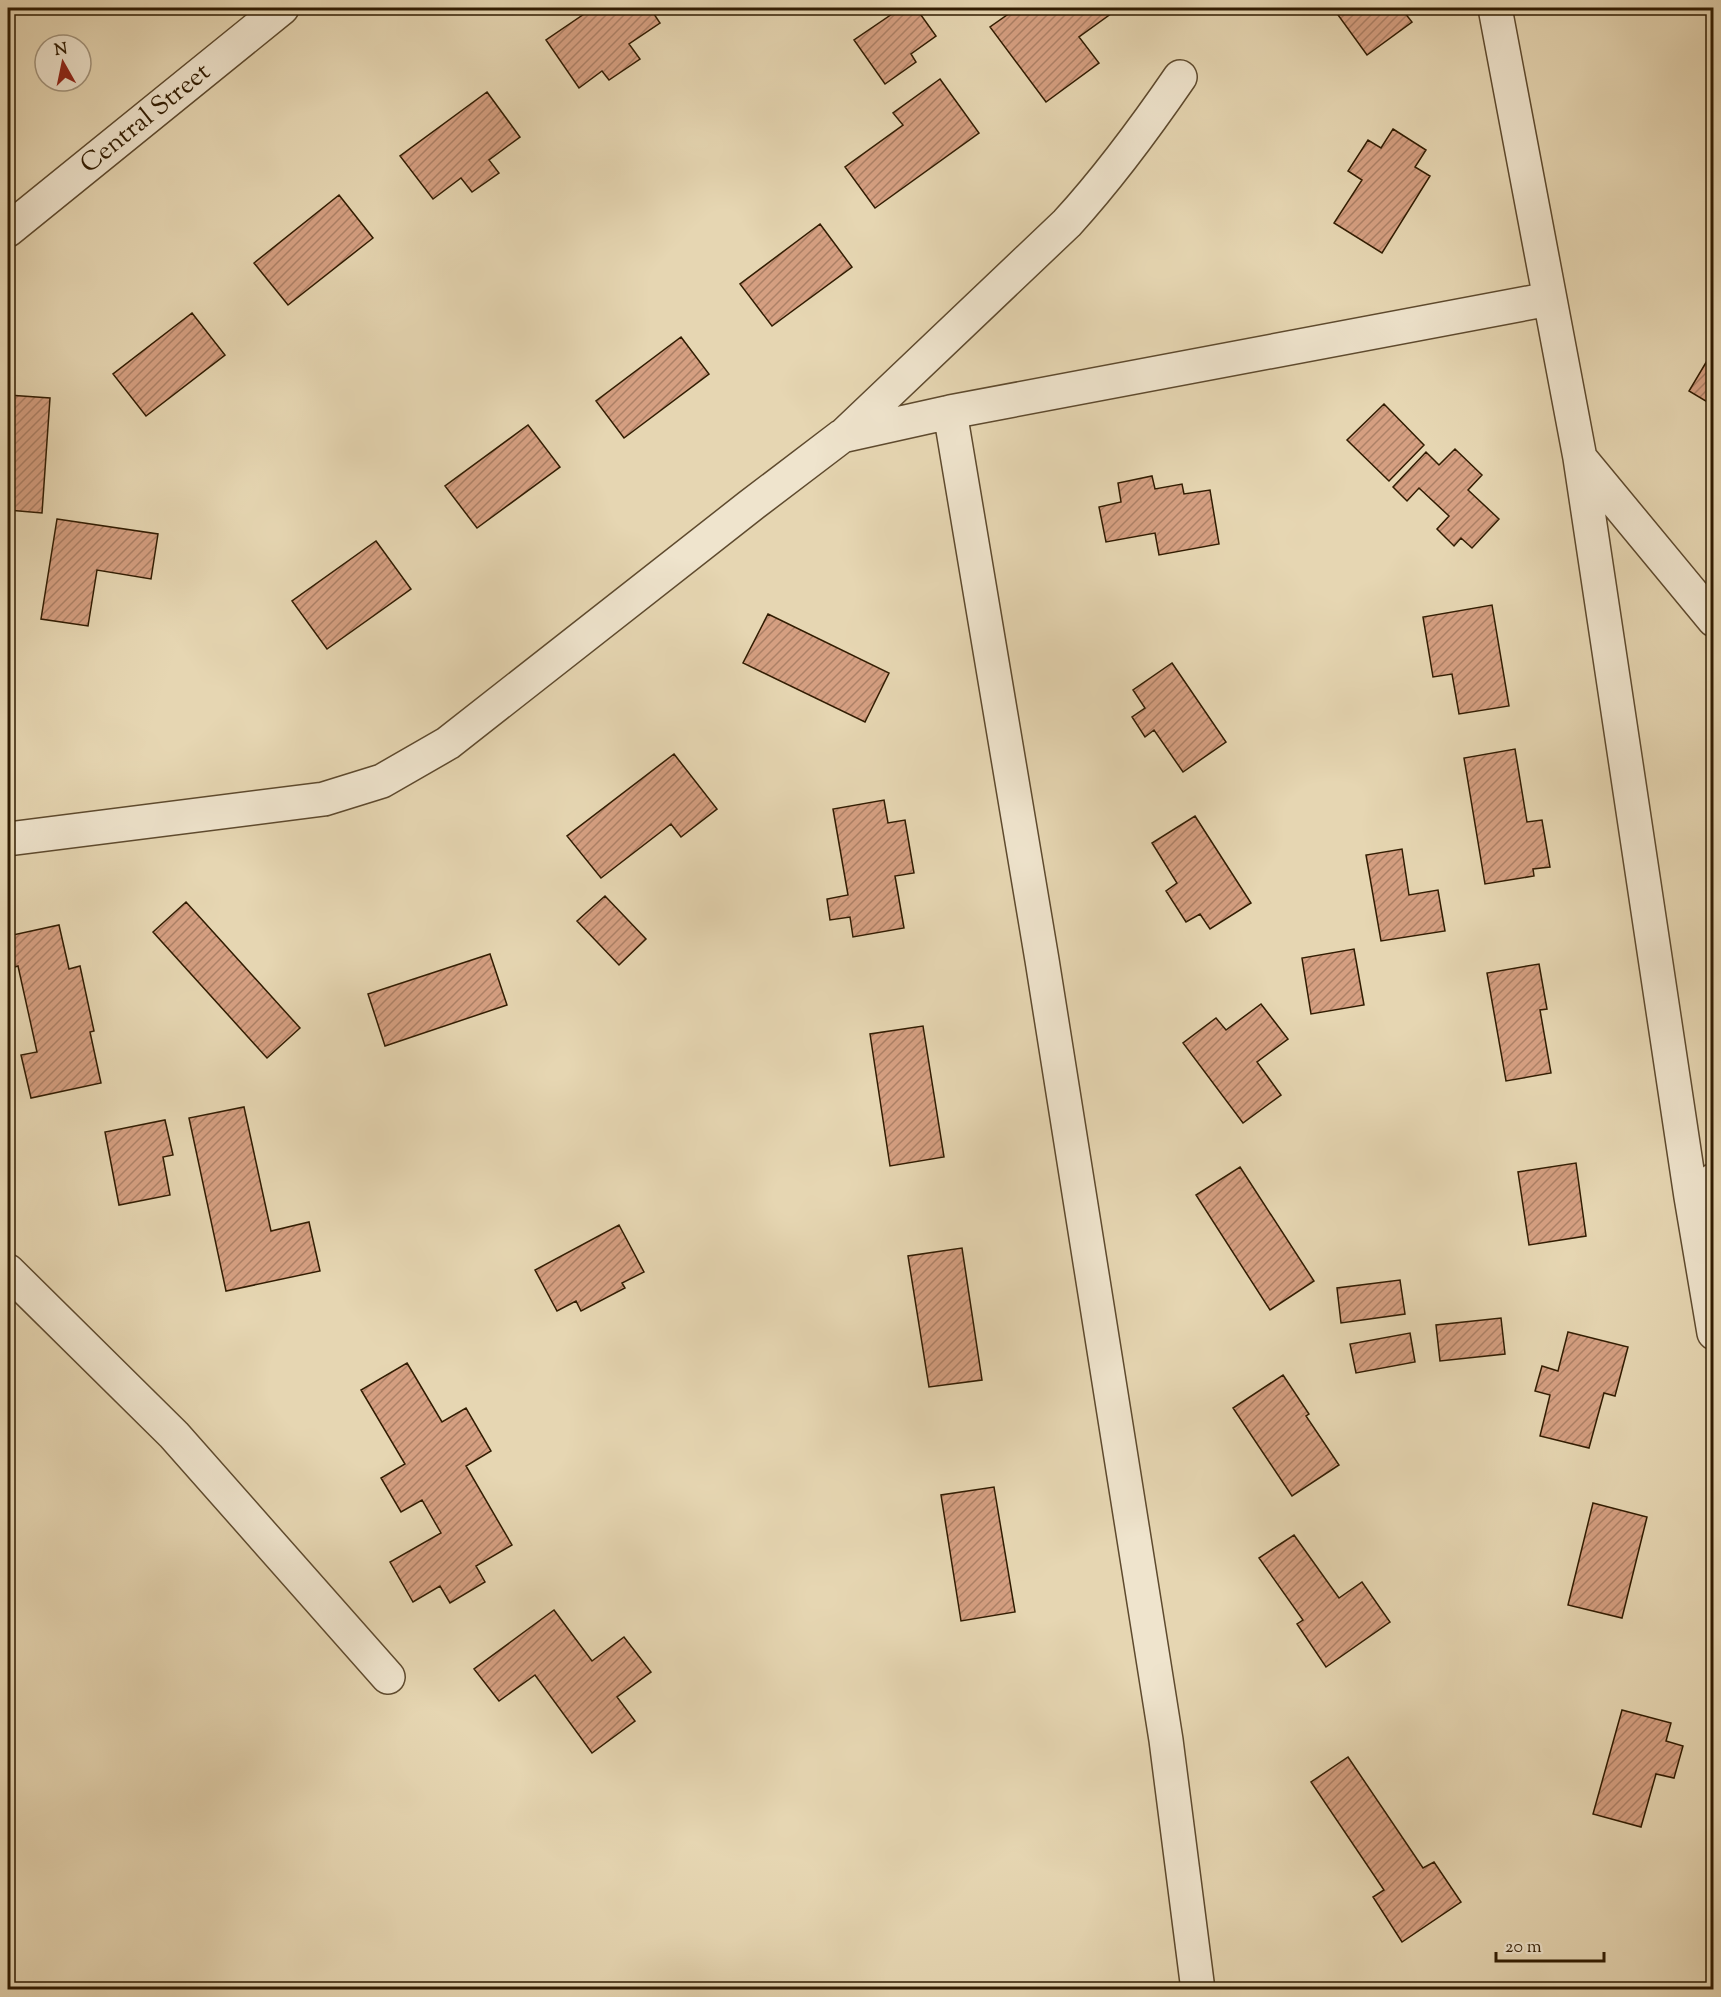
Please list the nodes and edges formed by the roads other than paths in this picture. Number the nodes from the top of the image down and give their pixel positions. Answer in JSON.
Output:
{"nodes":[{"id":1,"x":282,"y":8,"type":"edge"},
{"id":2,"x":1495,"y":8,"type":"edge"},
{"id":3,"x":1180,"y":77,"type":"dead end"},
{"id":4,"x":8,"y":230,"type":"edge"},
{"id":5,"x":1549,"y":299,"type":"junction"},
{"id":6,"x":950,"y":412,"type":"junction"},
{"id":7,"x":842,"y":436,"type":"junction"},
{"id":8,"x":1580,"y":458,"type":"junction"},
{"id":9,"x":1713,"y":620,"type":"edge"},
{"id":10,"x":8,"y":839,"type":"edge"},
{"id":11,"x":1702,"y":1188,"type":"edge"},
{"id":12,"x":8,"y":1271,"type":"edge"},
{"id":13,"x":1713,"y":1332,"type":"edge"},
{"id":14,"x":388,"y":1677,"type":"dead end"},
{"id":15,"x":1198,"y":1989,"type":"edge"}],
"edges":[{"from":1,"to":4,"type":"street","name":"Central Street"},
{"from":2,"to":5,"type":"street"},
{"from":3,"to":7,"type":"street"},
{"from":5,"to":6,"type":"street"},
{"from":5,"to":8,"type":"street"},
{"from":6,"to":7,"type":"street"},
{"from":6,"to":15,"type":"street"},
{"from":7,"to":10,"type":"street"},
{"from":8,"to":9,"type":"street"},
{"from":8,"to":11,"type":"street"},
{"from":11,"to":13,"type":"street"},
{"from":12,"to":14,"type":"street"}]}
